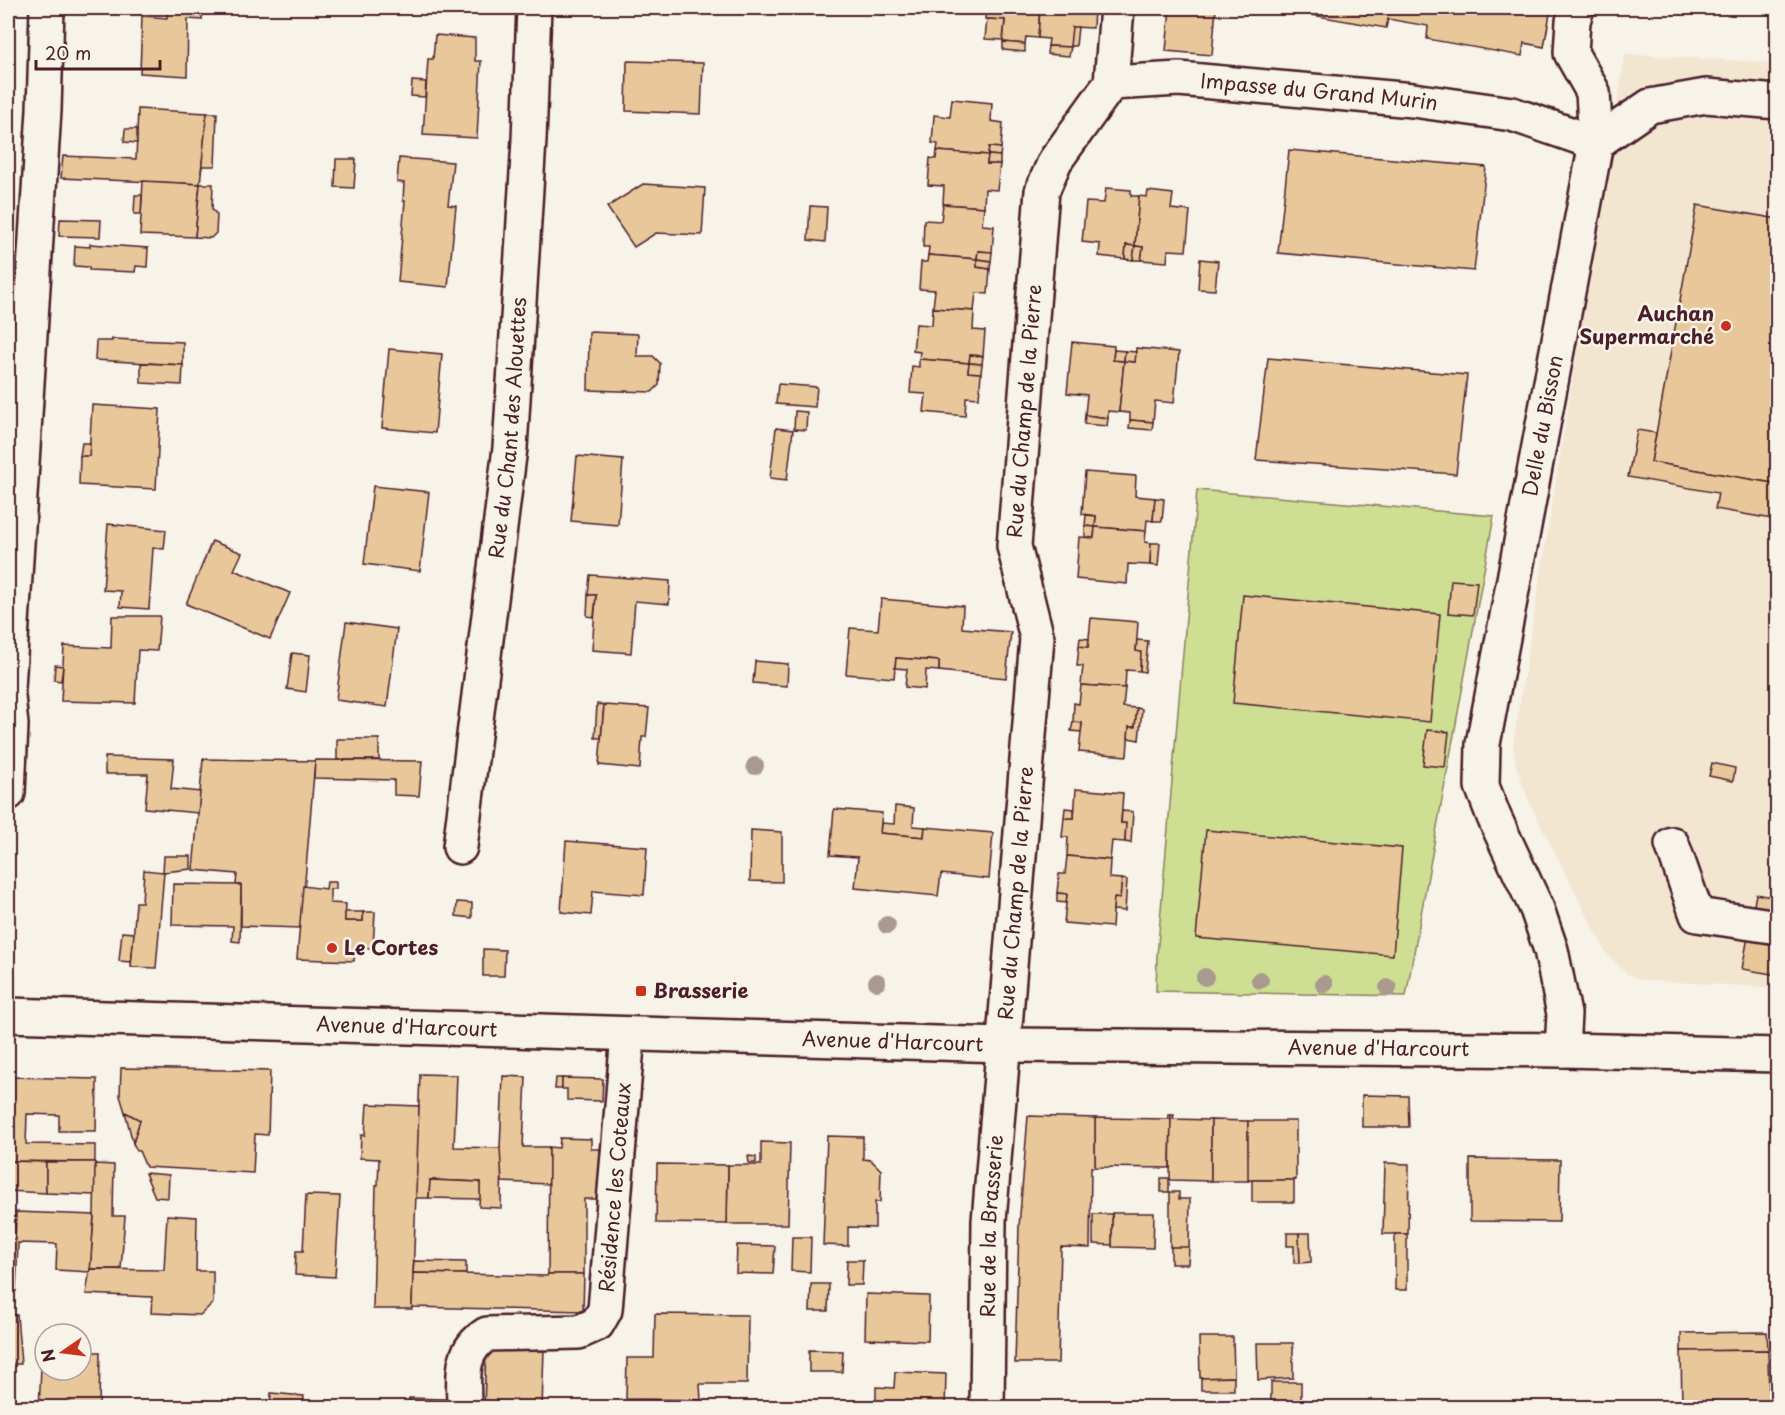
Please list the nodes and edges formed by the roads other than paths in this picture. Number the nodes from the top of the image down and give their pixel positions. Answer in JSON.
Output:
{"nodes":[{"id":1,"x":47,"y":8,"type":"edge"},
{"id":2,"x":534,"y":8,"type":"edge"},
{"id":3,"x":1117,"y":8,"type":"edge"},
{"id":4,"x":1577,"y":8,"type":"edge"},
{"id":5,"x":1111,"y":82,"type":"junction"},
{"id":6,"x":1778,"y":102,"type":"edge"},
{"id":7,"x":1596,"y":143,"type":"junction"},
{"id":8,"x":8,"y":688,"type":"edge"},
{"id":9,"x":8,"y":696,"type":"edge"},
{"id":10,"x":8,"y":793,"type":"edge"},
{"id":11,"x":1672,"y":844,"type":"dead end"},
{"id":12,"x":460,"y":847,"type":"dead end"},
{"id":13,"x":1778,"y":927,"type":"edge"},
{"id":14,"x":8,"y":1015,"type":"edge"},
{"id":15,"x":628,"y":1034,"type":"junction"},
{"id":16,"x":1003,"y":1045,"type":"junction"},
{"id":17,"x":1562,"y":1050,"type":"junction"},
{"id":18,"x":1778,"y":1055,"type":"edge"},
{"id":19,"x":464,"y":1407,"type":"edge"},
{"id":20,"x":987,"y":1407,"type":"edge"}],
"edges":[{"from":1,"to":8,"type":"street"},
{"from":2,"to":12,"type":"street","name":"Rue du Chant des Alouettes"},
{"from":3,"to":5,"type":"street"},
{"from":4,"to":7,"type":"street","name":"Delle du Bisson"},
{"from":5,"to":7,"type":"street","name":"Impasse du Grand Murin"},
{"from":5,"to":16,"type":"street","name":"Rue du Champ de la Pierre"},
{"from":6,"to":7,"type":"street"},
{"from":7,"to":17,"type":"street","name":"Delle du Bisson"},
{"from":9,"to":10,"type":"street"},
{"from":11,"to":13,"type":"street"},
{"from":14,"to":15,"type":"street","name":"Avenue d'Harcourt"},
{"from":15,"to":16,"type":"street","name":"Avenue d'Harcourt"},
{"from":15,"to":19,"type":"street","name":"Résidence les Coteaux"},
{"from":16,"to":17,"type":"street","name":"Avenue d'Harcourt"},
{"from":16,"to":20,"type":"street","name":"Rue de la Brasserie"},
{"from":17,"to":18,"type":"street","name":"Avenue d'Harcourt"}]}
